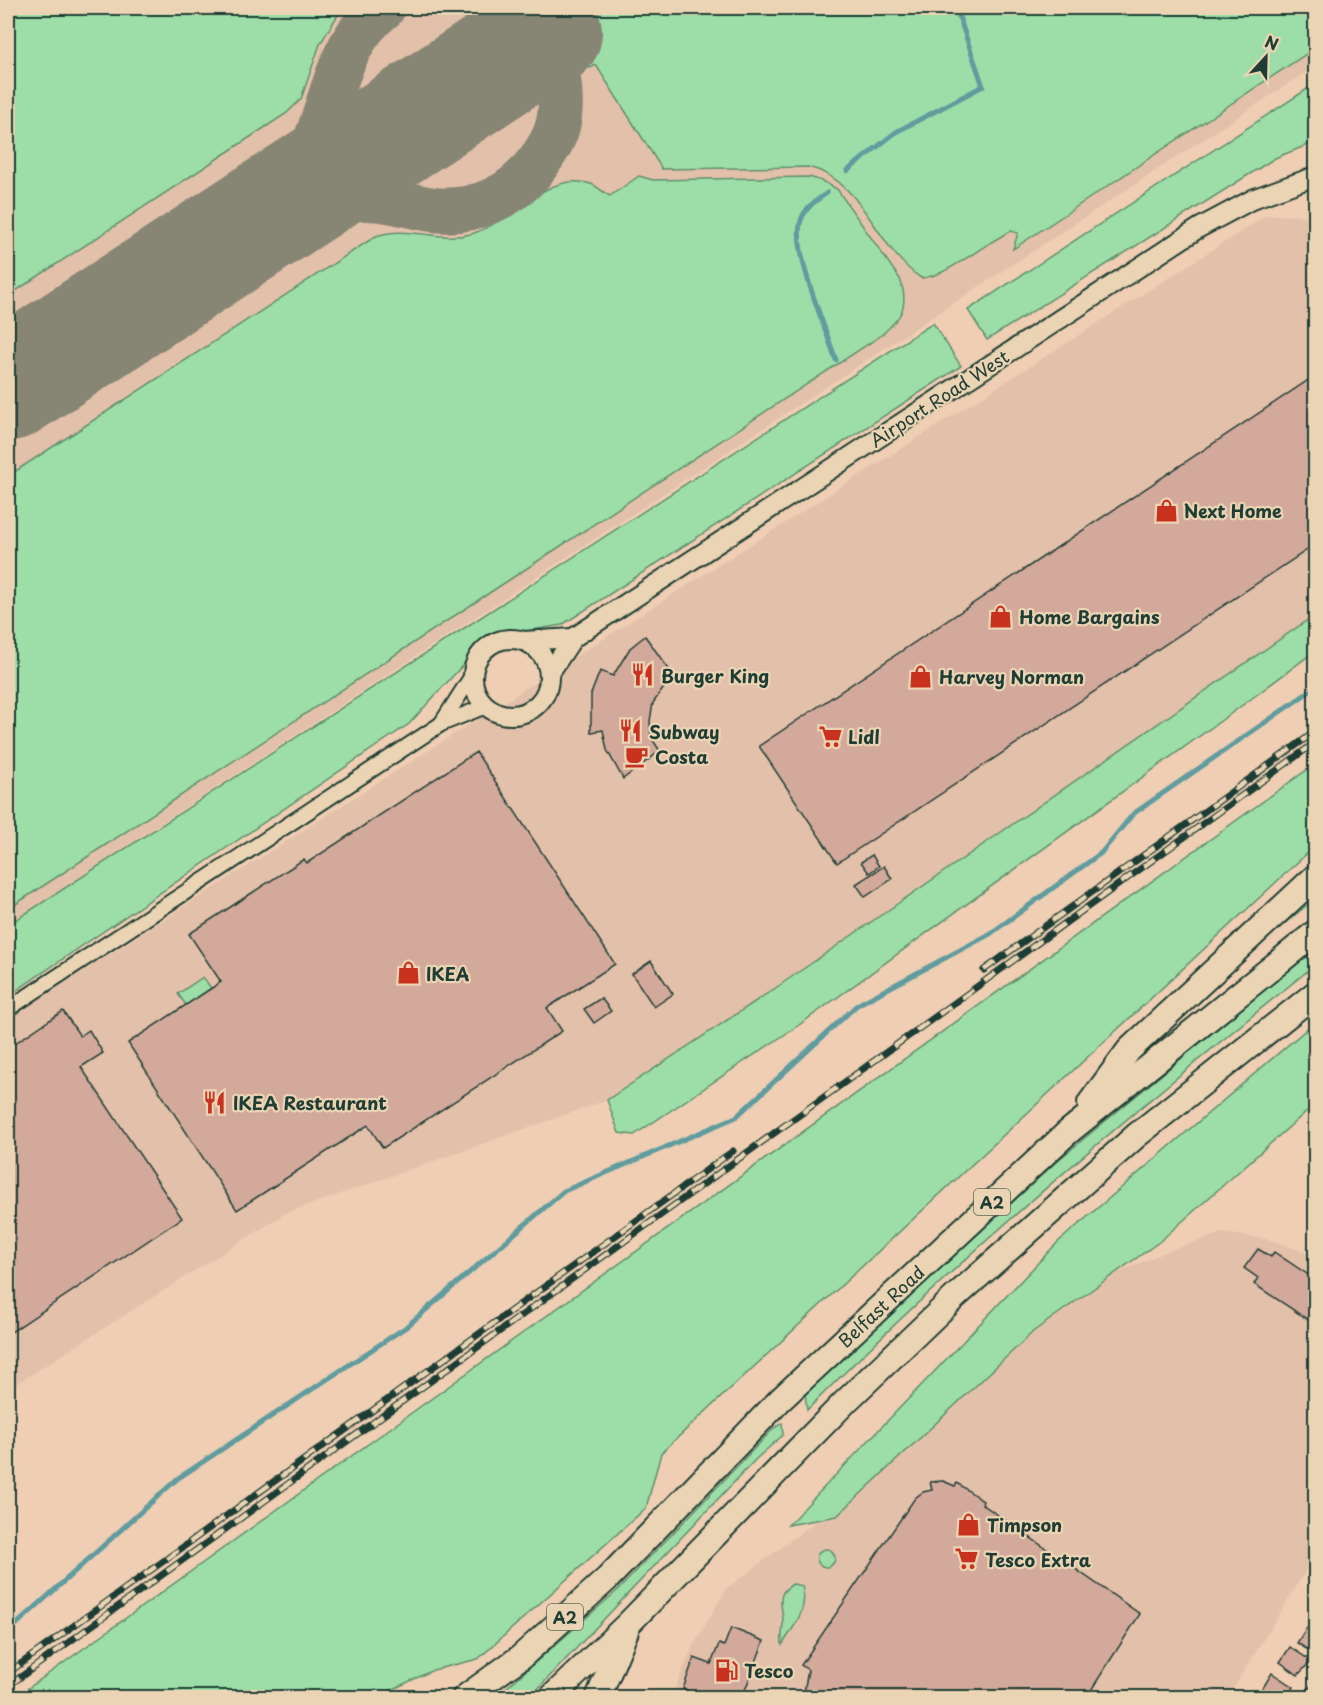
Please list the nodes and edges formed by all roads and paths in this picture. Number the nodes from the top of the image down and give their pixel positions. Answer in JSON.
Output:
{"nodes":[{"id":1,"x":1316,"y":176,"type":"edge"},
{"id":2,"x":573,"y":638,"type":"junction"},
{"id":3,"x":523,"y":641,"type":"junction"},
{"id":4,"x":472,"y":674,"type":"junction"},
{"id":5,"x":549,"y":674,"type":"junction"},
{"id":6,"x":486,"y":706,"type":"junction"},
{"id":7,"x":441,"y":724,"type":"junction"},
{"id":8,"x":1316,"y":876,"type":"edge"},
{"id":9,"x":1316,"y":932,"type":"edge"},
{"id":10,"x":1316,"y":993,"type":"edge"},
{"id":11,"x":8,"y":1009,"type":"edge"},
{"id":12,"x":1067,"y":1133,"type":"junction"},
{"id":13,"x":629,"y":1623,"type":"junction"},
{"id":14,"x":1316,"y":1692,"type":"edge"},
{"id":15,"x":464,"y":1698,"type":"edge"},
{"id":16,"x":551,"y":1698,"type":"edge"},
{"id":17,"x":598,"y":1698,"type":"edge"},
{"id":18,"x":1312,"y":1698,"type":"edge"}],
"edges":[{"from":1,"to":2,"type":"street","name":"Airport Road West"},
{"from":2,"to":3,"type":"street","name":"Airport Road West"},
{"from":2,"to":5,"type":"street","name":"Airport Road West"},
{"from":3,"to":4,"type":"street"},
{"from":3,"to":5,"type":"street"},
{"from":4,"to":6,"type":"street"},
{"from":4,"to":7,"type":"street"},
{"from":5,"to":6,"type":"street"},
{"from":6,"to":7,"type":"street"},
{"from":7,"to":11,"type":"street"},
{"from":8,"to":12,"type":"highway"},
{"from":9,"to":12,"type":"highway","name":"Belfast Road","number":"A2"},
{"from":10,"to":13,"type":"highway","number":"A2"},
{"from":12,"to":15,"type":"highway","name":"Belfast Road","number":"A2"},
{"from":13,"to":16,"type":"highway","number":"A2"},
{"from":13,"to":17,"type":"highway"},
{"from":14,"to":18,"type":"street"}]}
